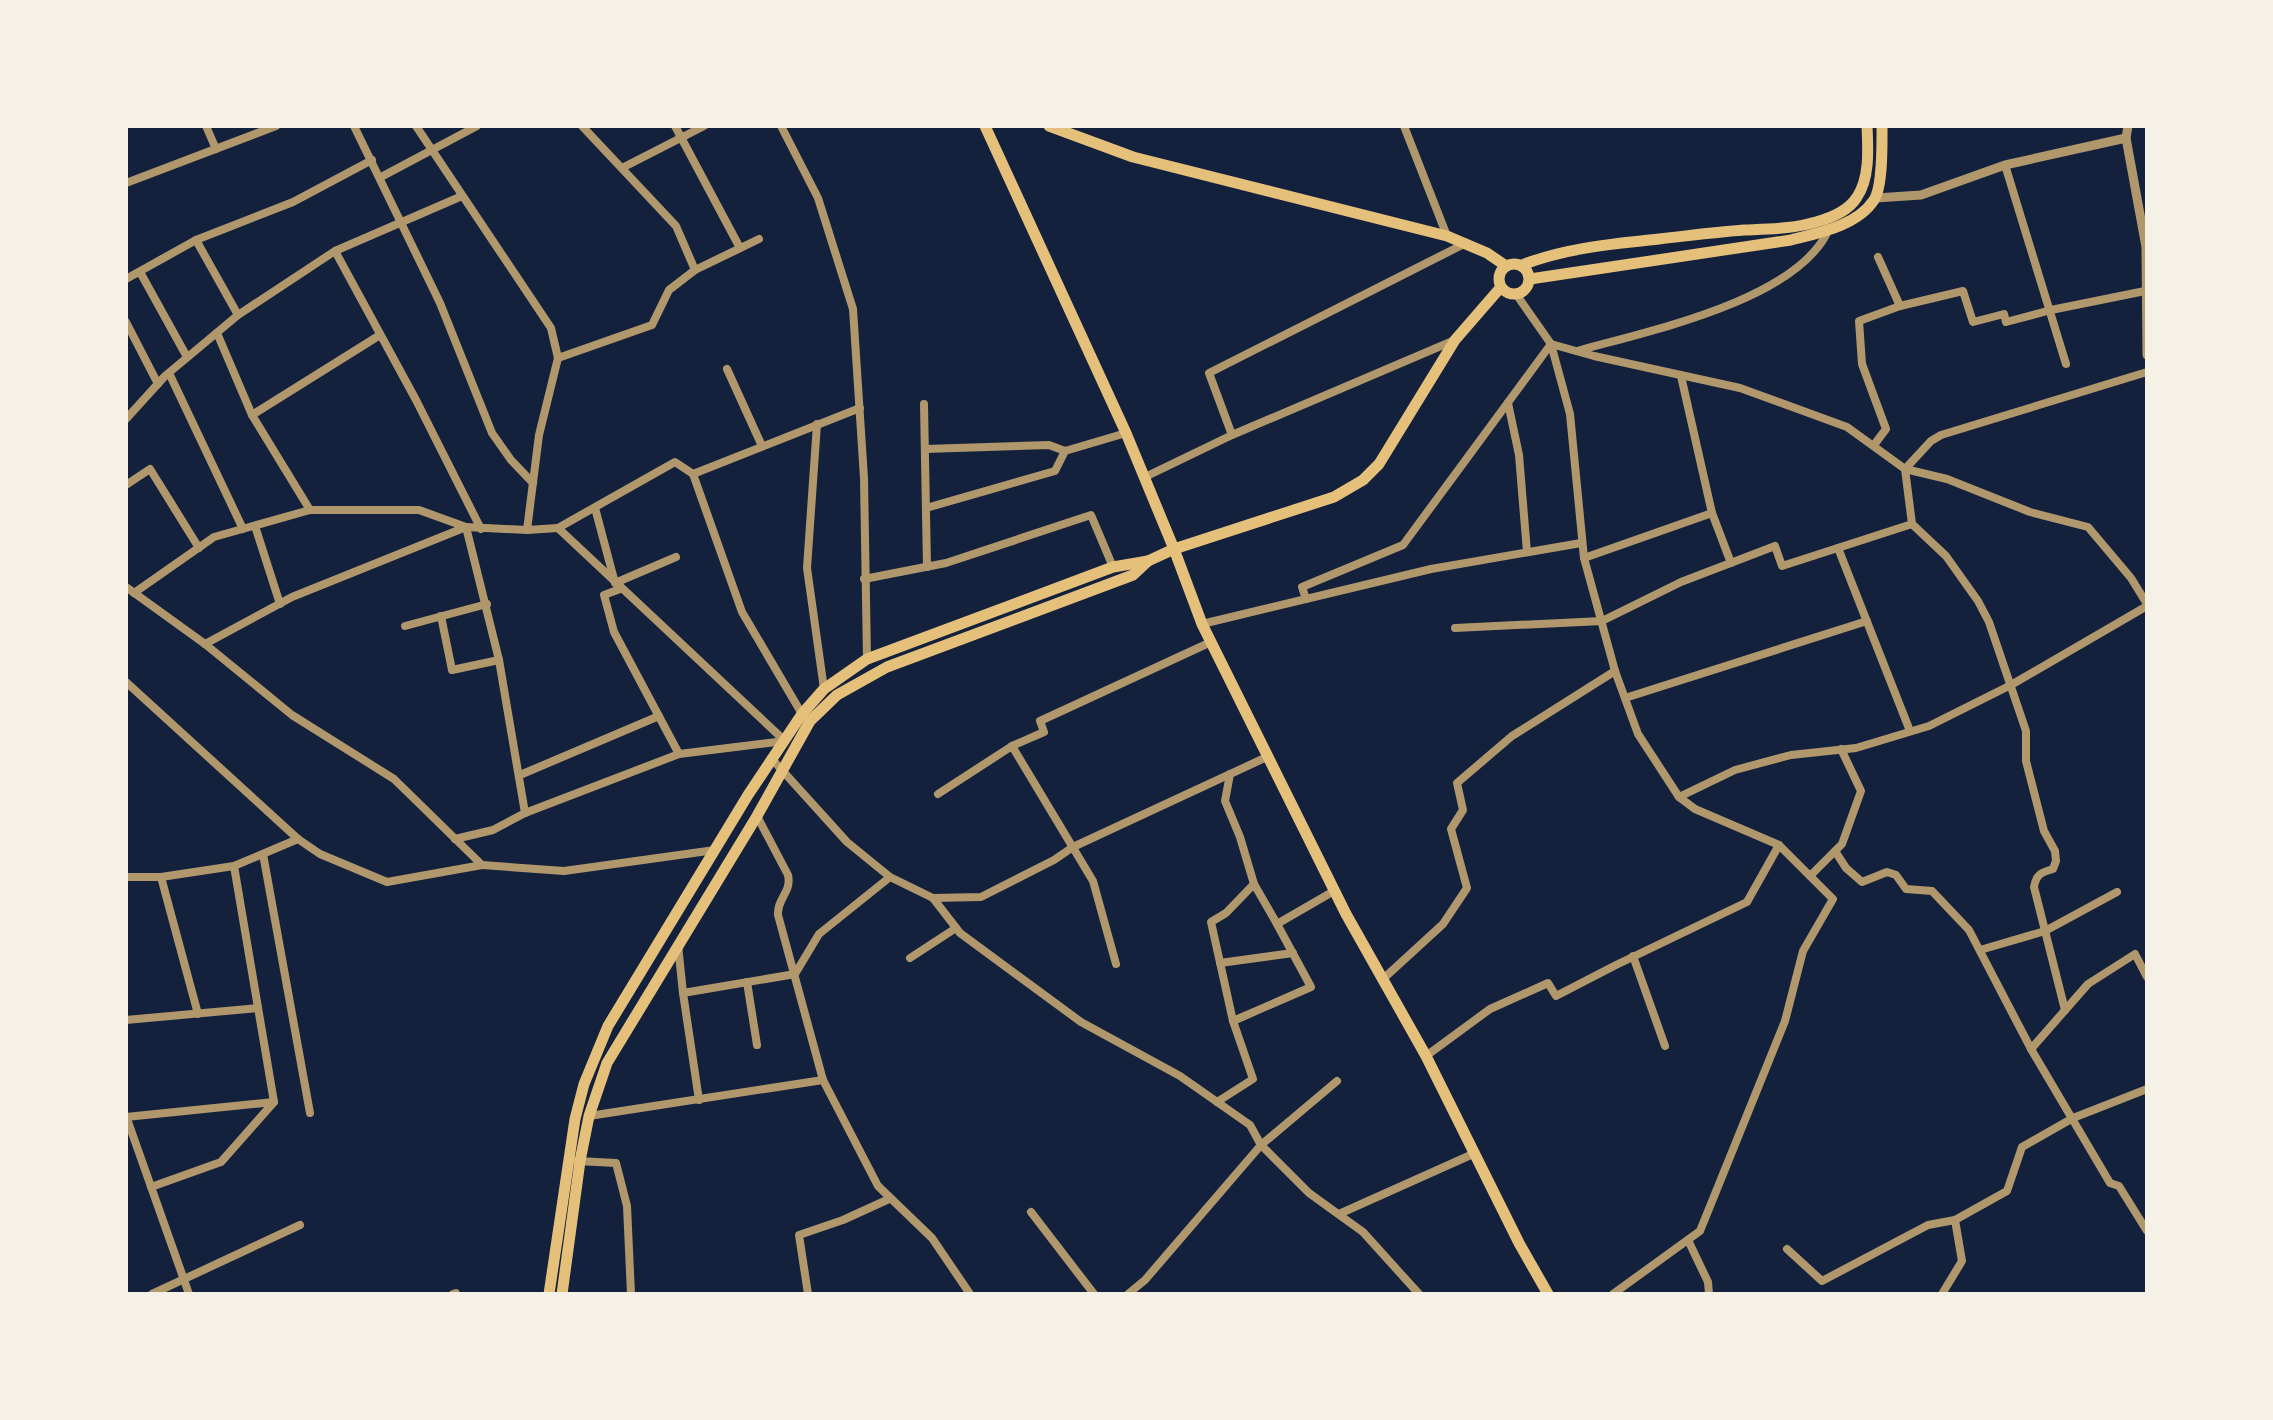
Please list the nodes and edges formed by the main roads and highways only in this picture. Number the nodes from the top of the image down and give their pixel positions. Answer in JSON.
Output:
{"nodes":[{"id":1,"x":985,"y":126,"type":"edge"},
{"id":2,"x":1049,"y":126,"type":"edge"},
{"id":3,"x":1867,"y":126,"type":"edge"},
{"id":4,"x":1882,"y":126,"type":"edge"},
{"id":5,"x":1522,"y":265,"type":"junction"},
{"id":6,"x":1506,"y":266,"type":"junction"},
{"id":7,"x":1530,"y":279,"type":"junction"},
{"id":8,"x":1501,"y":287,"type":"junction"},
{"id":9,"x":1174,"y":549,"type":"junction"},
{"id":10,"x":1148,"y":561,"type":"junction"},
{"id":11,"x":575,"y":1160,"type":"junction"},
{"id":12,"x":549,"y":1294,"type":"edge"},
{"id":13,"x":562,"y":1294,"type":"edge"},
{"id":14,"x":1548,"y":1294,"type":"edge"}],
"edges":[{"from":1,"to":9,"type":"main road"},
{"from":2,"to":6,"type":"main road"},
{"from":3,"to":5,"type":"main road"},
{"from":4,"to":7,"type":"main road"},
{"from":5,"to":6,"type":"main road"},
{"from":5,"to":7,"type":"main road"},
{"from":6,"to":8,"type":"main road"},
{"from":7,"to":8,"type":"main road"},
{"from":8,"to":9,"type":"main road"},
{"from":9,"to":10,"type":"main road"},
{"from":9,"to":14,"type":"main road"},
{"from":10,"to":11,"type":"main road"},
{"from":10,"to":11,"type":"main road"},
{"from":11,"to":12,"type":"main road"},
{"from":11,"to":13,"type":"main road"}]}
